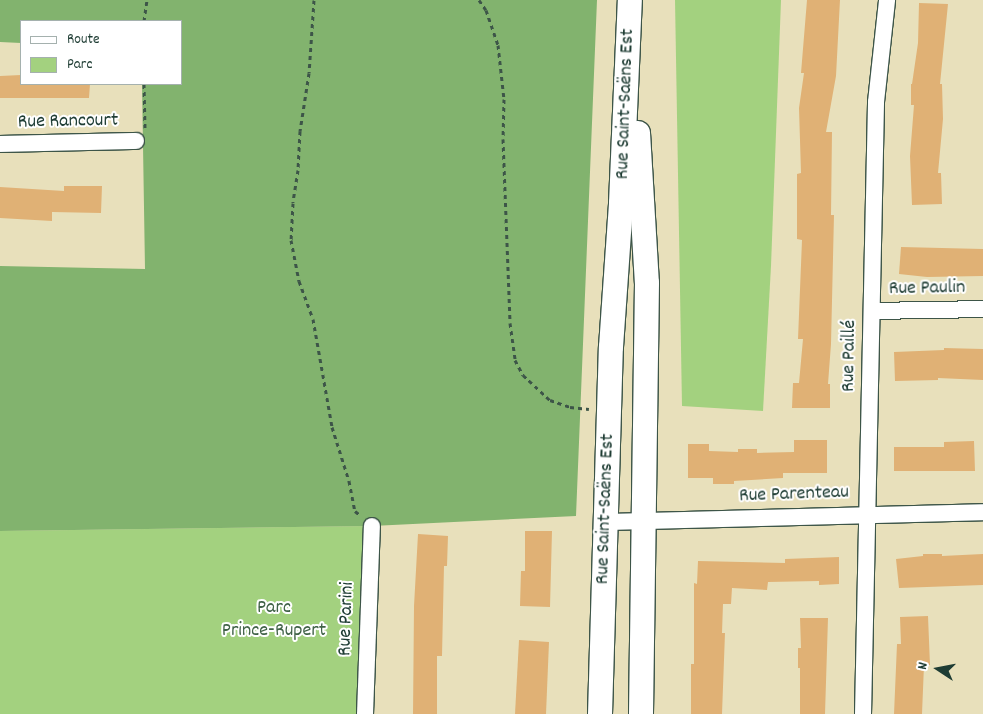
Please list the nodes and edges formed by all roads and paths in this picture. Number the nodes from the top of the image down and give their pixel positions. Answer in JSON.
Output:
{"nodes":[{"id":1,"x":147,"y":0,"type":"edge"},
{"id":2,"x":314,"y":0,"type":"edge"},
{"id":3,"x":479,"y":0,"type":"edge"},
{"id":4,"x":887,"y":0,"type":"edge"},
{"id":5,"x":630,"y":7,"type":"edge"},
{"id":6,"x":144,"y":20,"type":"edge"},
{"id":7,"x":144,"y":85,"type":"edge"},
{"id":8,"x":136,"y":142,"type":"joint"},
{"id":9,"x":0,"y":144,"type":"edge"},
{"id":10,"x":983,"y":309,"type":"edge"},
{"id":11,"x":872,"y":311,"type":"junction"},
{"id":12,"x":609,"y":411,"type":"junction"},
{"id":13,"x":983,"y":512,"type":"edge"},
{"id":14,"x":868,"y":514,"type":"junction"},
{"id":15,"x":606,"y":522,"type":"junction"},
{"id":16,"x":644,"y":522,"type":"junction"},
{"id":17,"x":372,"y":526,"type":"joint"},
{"id":18,"x":366,"y":714,"type":"edge"},
{"id":19,"x":600,"y":714,"type":"edge"},
{"id":20,"x":641,"y":714,"type":"edge"},
{"id":21,"x":863,"y":714,"type":"edge"}],
"edges":[{"from":1,"to":6,"type":"path"},
{"from":2,"to":17,"type":"path"},
{"from":3,"to":12,"type":"path"},
{"from":4,"to":11,"type":"street","name":"Rue Paillé"},
{"from":5,"to":12,"type":"main road","name":"Rue Saint-Saëns Est"},
{"from":5,"to":16,"type":"main road","name":"Rue Saint-Saëns Est"},
{"from":7,"to":8,"type":"path"},
{"from":8,"to":9,"type":"street","name":"Rue Rancourt"},
{"from":10,"to":11,"type":"street","name":"Rue Paulin"},
{"from":11,"to":14,"type":"street","name":"Rue Paillé"},
{"from":12,"to":15,"type":"main road","name":"Rue Saint-Saëns Est"},
{"from":13,"to":14,"type":"street","name":"Rue Parenteau"},
{"from":14,"to":16,"type":"street","name":"Rue Parenteau"},
{"from":14,"to":21,"type":"street","name":"Rue Paillé"},
{"from":15,"to":16,"type":"street","name":"Rue Parenteau"},
{"from":15,"to":19,"type":"main road","name":"Rue Saint-Saëns Est"},
{"from":16,"to":20,"type":"main road","name":"Rue Saint-Saëns Est"},
{"from":17,"to":18,"type":"street","name":"Rue Parini"}]}
